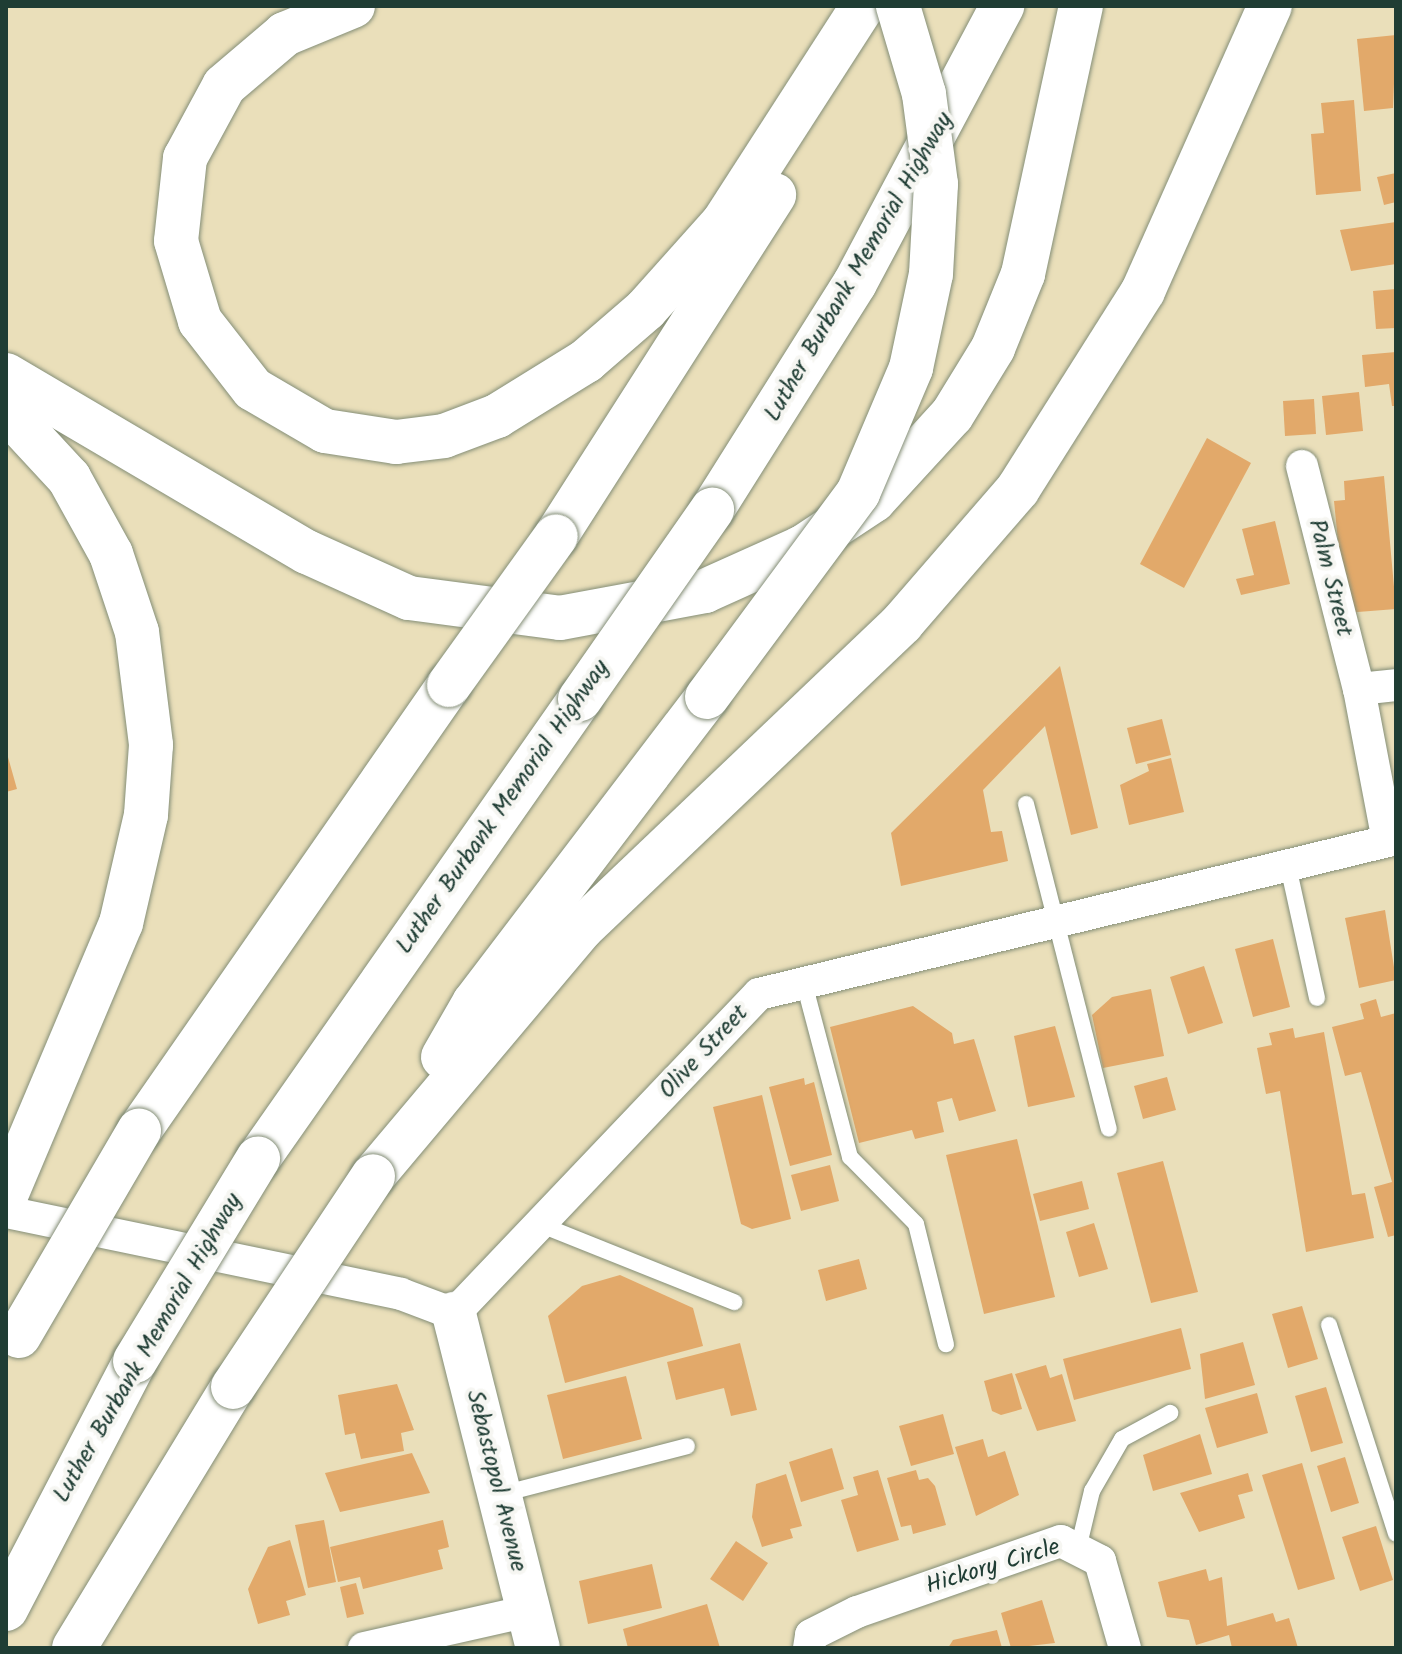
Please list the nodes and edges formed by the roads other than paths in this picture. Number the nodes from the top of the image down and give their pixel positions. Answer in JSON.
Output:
{"nodes":[{"id":1,"x":353,"y":6,"type":"edge"},
{"id":2,"x":863,"y":6,"type":"edge"},
{"id":3,"x":876,"y":6,"type":"edge"},
{"id":4,"x":898,"y":6,"type":"edge"},
{"id":5,"x":1002,"y":6,"type":"edge"},
{"id":6,"x":1081,"y":6,"type":"edge"},
{"id":7,"x":1270,"y":6,"type":"edge"},
{"id":8,"x":6,"y":375,"type":"edge"},
{"id":9,"x":6,"y":410,"type":"edge"},
{"id":10,"x":1302,"y":466,"type":"dead end"},
{"id":11,"x":1396,"y":685,"type":"edge"},
{"id":12,"x":1359,"y":689,"type":"junction"},
{"id":13,"x":1026,"y":804,"type":"dead end"},
{"id":14,"x":1288,"y":866,"type":"junction"},
{"id":15,"x":1058,"y":921,"type":"junction"},
{"id":16,"x":804,"y":983,"type":"junction"},
{"id":17,"x":1317,"y":998,"type":"dead end"},
{"id":18,"x":1109,"y":1129,"type":"dead end"},
{"id":19,"x":373,"y":1176,"type":"junction"},
{"id":20,"x":6,"y":1195,"type":"edge"},
{"id":21,"x":6,"y":1212,"type":"edge"},
{"id":22,"x":544,"y":1226,"type":"junction"},
{"id":23,"x":734,"y":1302,"type":"dead end"},
{"id":24,"x":454,"y":1314,"type":"junction"},
{"id":25,"x":1329,"y":1325,"type":"dead end"},
{"id":26,"x":946,"y":1344,"type":"dead end"},
{"id":27,"x":12,"y":1348,"type":"edge"},
{"id":28,"x":1170,"y":1413,"type":"dead end"},
{"id":29,"x":687,"y":1446,"type":"dead end"},
{"id":30,"x":500,"y":1494,"type":"junction"},
{"id":31,"x":1396,"y":1534,"type":"edge"},
{"id":32,"x":1079,"y":1545,"type":"junction"},
{"id":33,"x":6,"y":1609,"type":"edge"},
{"id":34,"x":533,"y":1630,"type":"edge"},
{"id":35,"x":74,"y":1648,"type":"edge"},
{"id":36,"x":364,"y":1648,"type":"edge"},
{"id":37,"x":809,"y":1648,"type":"edge"},
{"id":38,"x":1125,"y":1648,"type":"edge"}],
"edges":[{"from":1,"to":2,"type":"main road"},
{"from":3,"to":27,"type":"main road","bridge":true},
{"from":4,"to":19,"type":"main road","bridge":true},
{"from":5,"to":33,"type":"main road","name":"Luther Burbank Memorial Highway","bridge":true},
{"from":6,"to":8,"type":"main road"},
{"from":7,"to":19,"type":"main road"},
{"from":9,"to":20,"type":"main road"},
{"from":10,"to":12,"type":"street","name":"Palm Street"},
{"from":11,"to":12,"type":"street"},
{"from":12,"to":14,"type":"street","name":"Olive Street"},
{"from":13,"to":15,"type":"lane"},
{"from":14,"to":15,"type":"street","name":"Olive Street"},
{"from":14,"to":17,"type":"lane"},
{"from":15,"to":16,"type":"street","name":"Olive Street"},
{"from":15,"to":18,"type":"lane"},
{"from":16,"to":22,"type":"street","name":"Olive Street"},
{"from":16,"to":26,"type":"lane"},
{"from":19,"to":35,"type":"main road","bridge":true},
{"from":21,"to":24,"type":"street"},
{"from":22,"to":23,"type":"lane"},
{"from":22,"to":24,"type":"street","name":"Olive Street"},
{"from":24,"to":30,"type":"main road","name":"Sebastopol Avenue"},
{"from":25,"to":31,"type":"lane"},
{"from":28,"to":32,"type":"lane"},
{"from":29,"to":30,"type":"lane"},
{"from":30,"to":34,"type":"main road","name":"Sebastopol Avenue"},
{"from":32,"to":37,"type":"street","name":"Hickory Circle"},
{"from":32,"to":38,"type":"street","name":"Hickory Circle"},
{"from":34,"to":36,"type":"street"}]}
